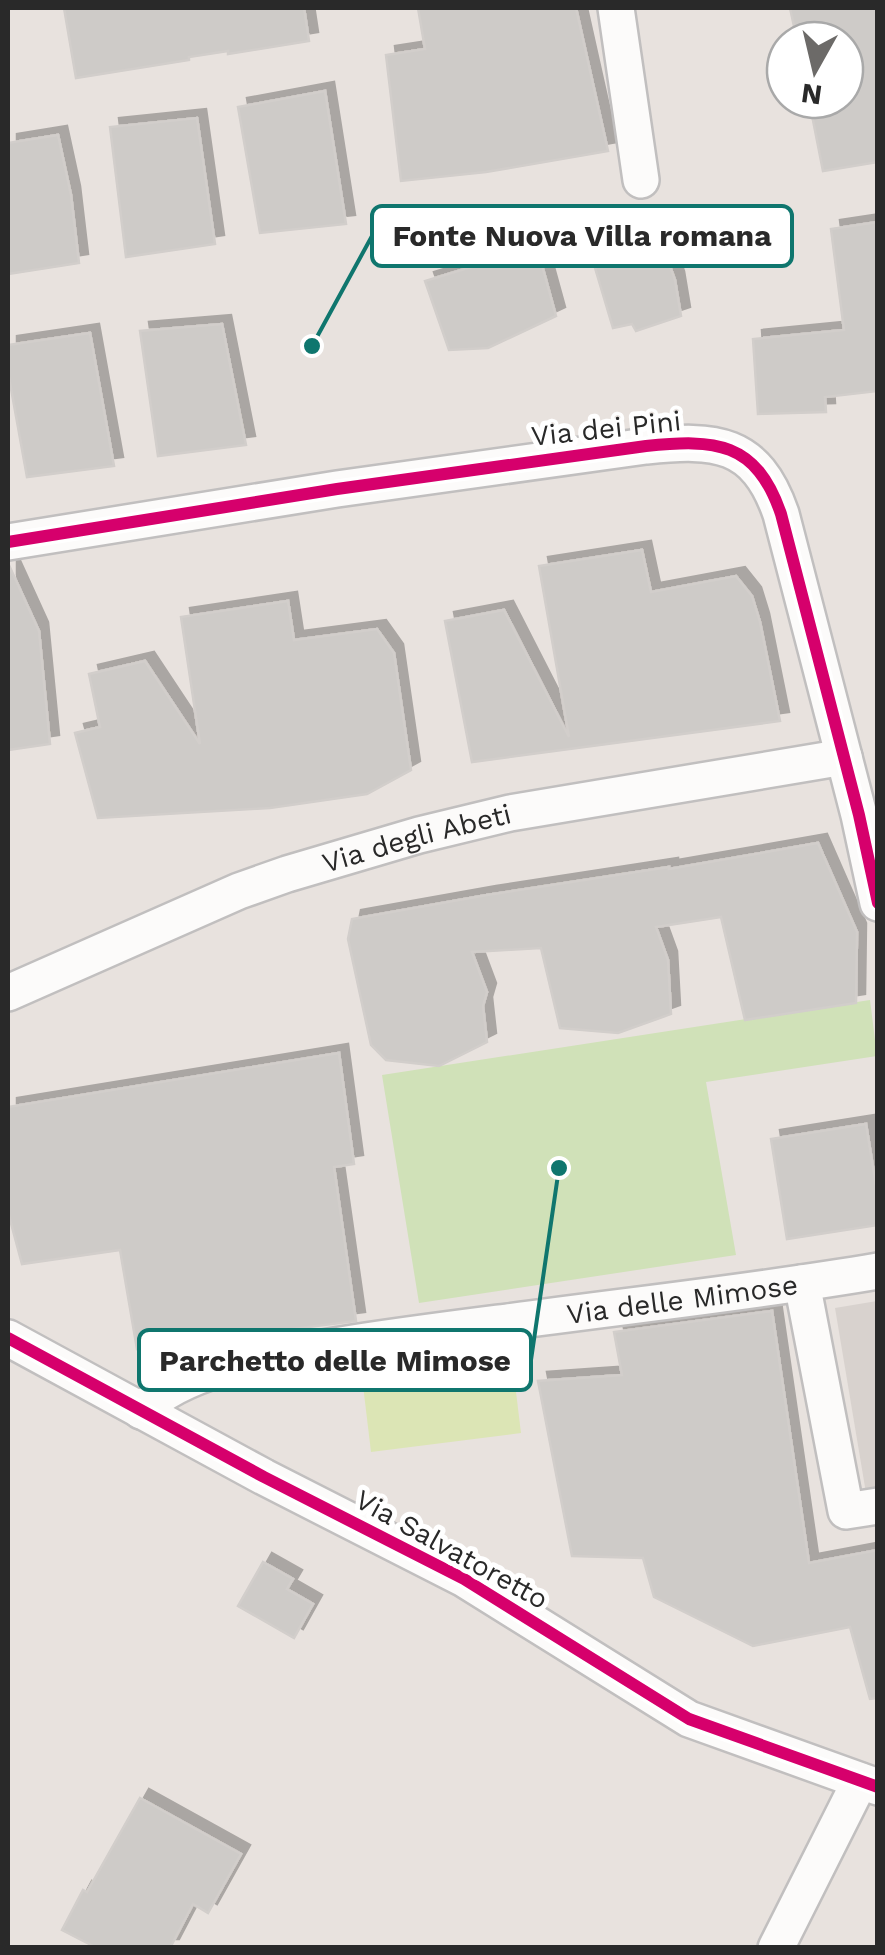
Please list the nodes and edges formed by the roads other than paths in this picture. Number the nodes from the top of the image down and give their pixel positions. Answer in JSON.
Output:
{"nodes":[{"id":1,"x":616,"y":8,"type":"edge"},
{"id":2,"x":641,"y":180,"type":"dead end"},
{"id":3,"x":8,"y":542,"type":"edge"},
{"id":4,"x":844,"y":756,"type":"junction"},
{"id":5,"x":878,"y":903,"type":"edge"},
{"id":6,"x":8,"y":993,"type":"edge"},
{"id":7,"x":878,"y":1271,"type":"edge"},
{"id":8,"x":802,"y":1282,"type":"junction"},
{"id":9,"x":8,"y":1338,"type":"edge"},
{"id":10,"x":141,"y":1411,"type":"junction"},
{"id":11,"x":878,"y":1506,"type":"edge"},
{"id":12,"x":869,"y":1784,"type":"edge"},
{"id":13,"x":776,"y":1948,"type":"edge"}],
"edges":[{"from":1,"to":2,"type":"street"},
{"from":3,"to":4,"type":"street","name":"Via dei Pini"},
{"from":4,"to":5,"type":"street","name":"Via dei Pini"},
{"from":4,"to":6,"type":"street","name":"Via degli Abeti"},
{"from":7,"to":8,"type":"street","name":"Via delle Mimose"},
{"from":8,"to":10,"type":"street","name":"Via delle Mimose"},
{"from":8,"to":11,"type":"street"},
{"from":9,"to":10,"type":"street","name":"Via Salvatoretto"},
{"from":10,"to":12,"type":"street","name":"Via Salvatoretto"},
{"from":12,"to":13,"type":"street"}]}
